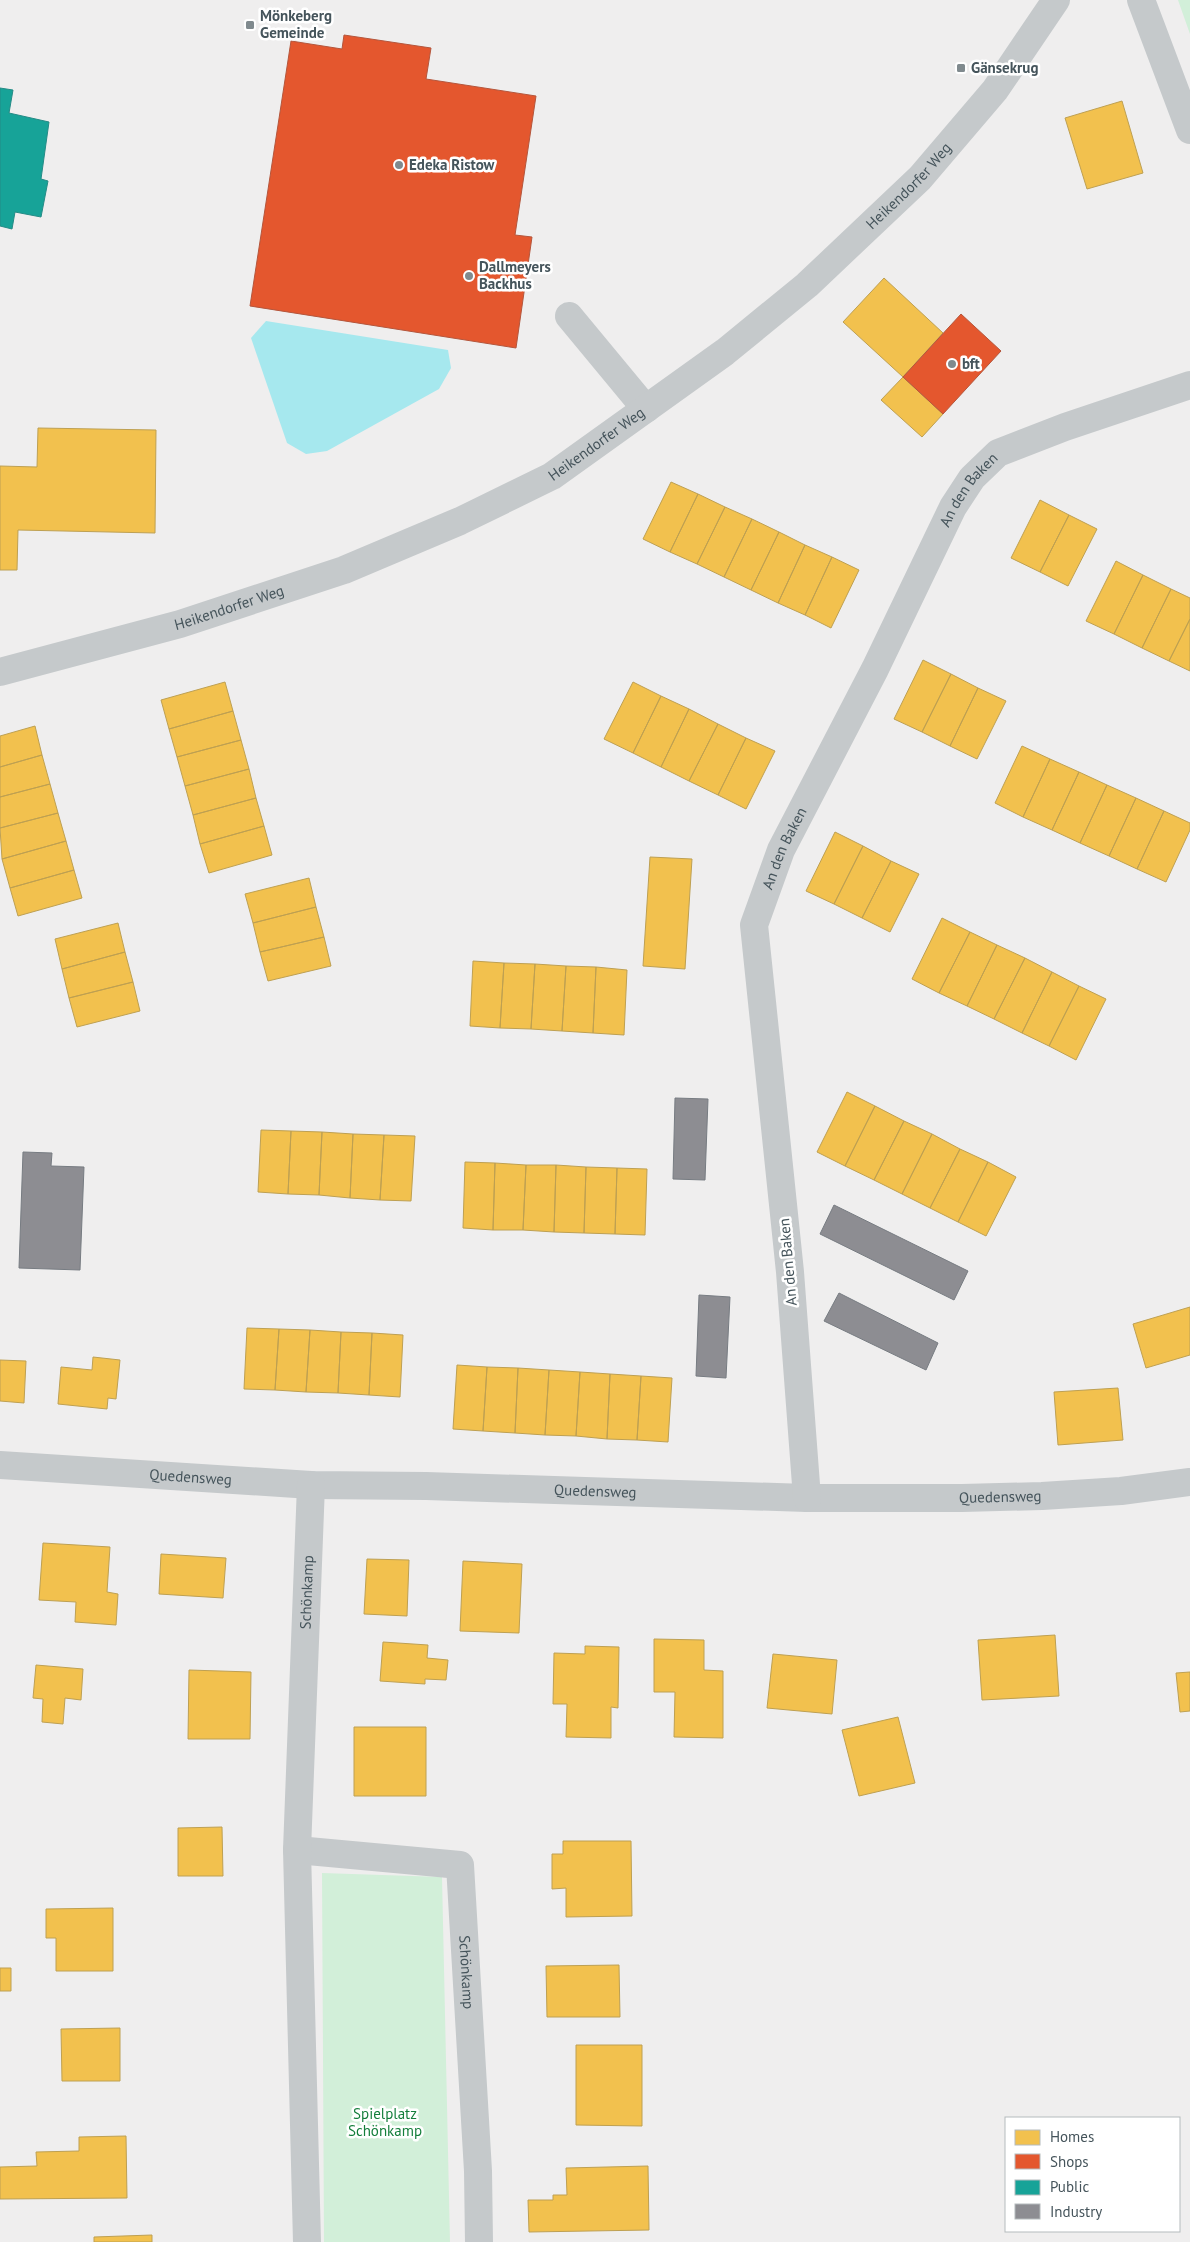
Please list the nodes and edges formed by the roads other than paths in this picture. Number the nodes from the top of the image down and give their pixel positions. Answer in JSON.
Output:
{"nodes":[{"id":1,"x":1056,"y":0,"type":"edge"},
{"id":2,"x":1141,"y":0,"type":"edge"},
{"id":3,"x":1190,"y":130,"type":"edge"},
{"id":4,"x":569,"y":316,"type":"dead end"},
{"id":5,"x":1190,"y":385,"type":"edge"},
{"id":6,"x":646,"y":409,"type":"junction"},
{"id":7,"x":0,"y":672,"type":"edge"},
{"id":8,"x":0,"y":1465,"type":"edge"},
{"id":9,"x":1190,"y":1482,"type":"edge"},
{"id":10,"x":311,"y":1485,"type":"junction"},
{"id":11,"x":806,"y":1498,"type":"junction"},
{"id":12,"x":297,"y":1850,"type":"junction"},
{"id":13,"x":307,"y":2242,"type":"edge"},
{"id":14,"x":479,"y":2242,"type":"edge"}],
"edges":[{"from":1,"to":6,"type":"street","name":"Heikendorfer Weg"},
{"from":2,"to":3,"type":"street"},
{"from":4,"to":6,"type":"street"},
{"from":5,"to":11,"type":"street","name":"An den Baken"},
{"from":6,"to":7,"type":"street","name":"Heikendorfer Weg"},
{"from":8,"to":10,"type":"street","name":"Quedensweg"},
{"from":9,"to":11,"type":"street","name":"Quedensweg"},
{"from":10,"to":11,"type":"street","name":"Quedensweg"},
{"from":10,"to":12,"type":"street","name":"Schönkamp"},
{"from":12,"to":13,"type":"street","name":"Schönkamp"},
{"from":12,"to":14,"type":"street","name":"Schönkamp"}]}
